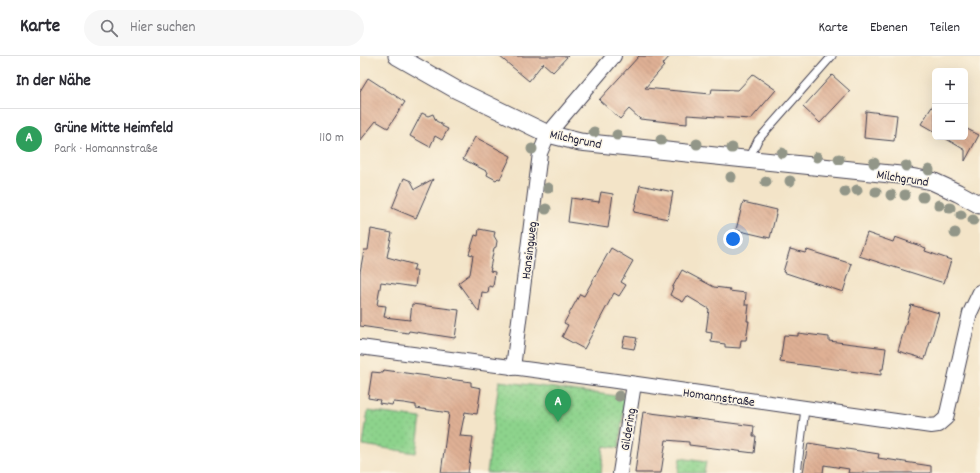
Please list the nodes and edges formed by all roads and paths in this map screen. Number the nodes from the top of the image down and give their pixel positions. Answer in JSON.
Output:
{"nodes":[{"id":1,"x":397,"y":56,"type":"edge"},
{"id":2,"x":614,"y":56,"type":"edge"},
{"id":3,"x":832,"y":56,"type":"edge"},
{"id":4,"x":548,"y":134,"type":"junction"},
{"id":5,"x":749,"y":160,"type":"junction"},
{"id":6,"x":980,"y":205,"type":"edge"},
{"id":7,"x":980,"y":292,"type":"edge"},
{"id":8,"x":360,"y":347,"type":"edge"},
{"id":9,"x":513,"y":368,"type":"junction"},
{"id":10,"x":634,"y":384,"type":"junction"},
{"id":11,"x":805,"y":409,"type":"junction"},
{"id":12,"x":620,"y":473,"type":"edge"},
{"id":13,"x":797,"y":473,"type":"edge"}],
"edges":[{"from":1,"to":4,"type":"street","name":"Milchgrund"},
{"from":2,"to":4,"type":"street","name":"Hansingweg"},
{"from":3,"to":5,"type":"lane"},
{"from":4,"to":5,"type":"street","name":"Milchgrund"},
{"from":4,"to":9,"type":"street","name":"Hansingweg"},
{"from":5,"to":6,"type":"street","name":"Milchgrund"},
{"from":7,"to":11,"type":"street","name":"Homannstraße"},
{"from":8,"to":9,"type":"street","name":"Homannstraße"},
{"from":9,"to":10,"type":"street","name":"Homannstraße"},
{"from":10,"to":11,"type":"street","name":"Homannstraße"},
{"from":10,"to":12,"type":"street","name":"Gildering"},
{"from":11,"to":13,"type":"lane"}]}
